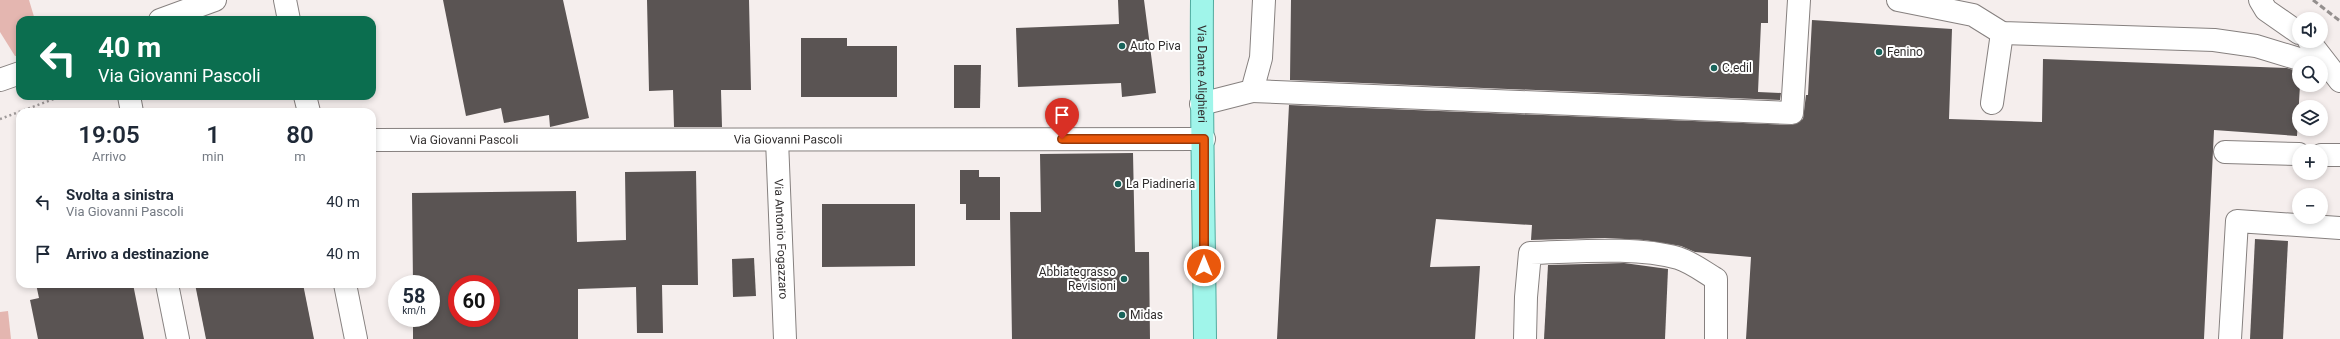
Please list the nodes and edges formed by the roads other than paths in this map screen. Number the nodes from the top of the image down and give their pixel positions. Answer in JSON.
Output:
{"nodes":[{"id":1,"x":215,"y":0,"type":"edge"},
{"id":2,"x":285,"y":0,"type":"edge"},
{"id":3,"x":1202,"y":0,"type":"edge"},
{"id":4,"x":1264,"y":0,"type":"edge"},
{"id":5,"x":1799,"y":0,"type":"edge"},
{"id":6,"x":1898,"y":0,"type":"edge"},
{"id":7,"x":2260,"y":0,"type":"edge"},
{"id":8,"x":171,"y":16,"type":"edge"},
{"id":9,"x":288,"y":16,"type":"edge"},
{"id":10,"x":2292,"y":29,"type":"edge"},
{"id":11,"x":2002,"y":33,"type":"junction"},
{"id":12,"x":2292,"y":58,"type":"edge"},
{"id":13,"x":16,"y":74,"type":"edge"},
{"id":14,"x":0,"y":80,"type":"edge"},
{"id":15,"x":1252,"y":91,"type":"junction"},
{"id":16,"x":1992,"y":103,"type":"dead end"},
{"id":17,"x":1201,"y":104,"type":"junction"},
{"id":18,"x":1204,"y":139,"type":"junction"},
{"id":19,"x":376,"y":140,"type":"edge"},
{"id":20,"x":777,"y":140,"type":"junction"},
{"id":21,"x":2225,"y":152,"type":"dead end"},
{"id":22,"x":2292,"y":154,"type":"edge"},
{"id":23,"x":2328,"y":155,"type":"edge"},
{"id":24,"x":2340,"y":155,"type":"edge"},
{"id":25,"x":2340,"y":228,"type":"edge"},
{"id":26,"x":168,"y":288,"type":"edge"},
{"id":27,"x":345,"y":288,"type":"edge"},
{"id":28,"x":178,"y":339,"type":"edge"},
{"id":29,"x":356,"y":339,"type":"edge"},
{"id":30,"x":785,"y":339,"type":"edge"},
{"id":31,"x":1205,"y":339,"type":"edge"},
{"id":32,"x":1526,"y":339,"type":"edge"},
{"id":33,"x":1716,"y":339,"type":"edge"},
{"id":34,"x":2230,"y":339,"type":"edge"}],
"edges":[{"from":1,"to":8,"type":"street"},
{"from":2,"to":9,"type":"street"},
{"from":3,"to":17,"type":"main road","name":"Via Dante Alighieri"},
{"from":4,"to":15,"type":"street"},
{"from":5,"to":15,"type":"street"},
{"from":6,"to":11,"type":"street"},
{"from":7,"to":10,"type":"street"},
{"from":11,"to":12,"type":"street"},
{"from":11,"to":16,"type":"street"},
{"from":13,"to":14,"type":"street"},
{"from":15,"to":17,"type":"street"},
{"from":17,"to":18,"type":"main road","name":"Via Dante Alighieri"},
{"from":18,"to":20,"type":"street","name":"Via Giovanni Pascoli"},
{"from":18,"to":31,"type":"main road","name":"Via Dante Alighieri"},
{"from":19,"to":20,"type":"street","name":"Via Giovanni Pascoli"},
{"from":20,"to":30,"type":"street","name":"Via Antonio Fogazzaro"},
{"from":21,"to":22,"type":"street"},
{"from":23,"to":24,"type":"street"},
{"from":25,"to":34,"type":"street"},
{"from":26,"to":28,"type":"street"},
{"from":27,"to":29,"type":"street"},
{"from":32,"to":33,"type":"street"}]}
